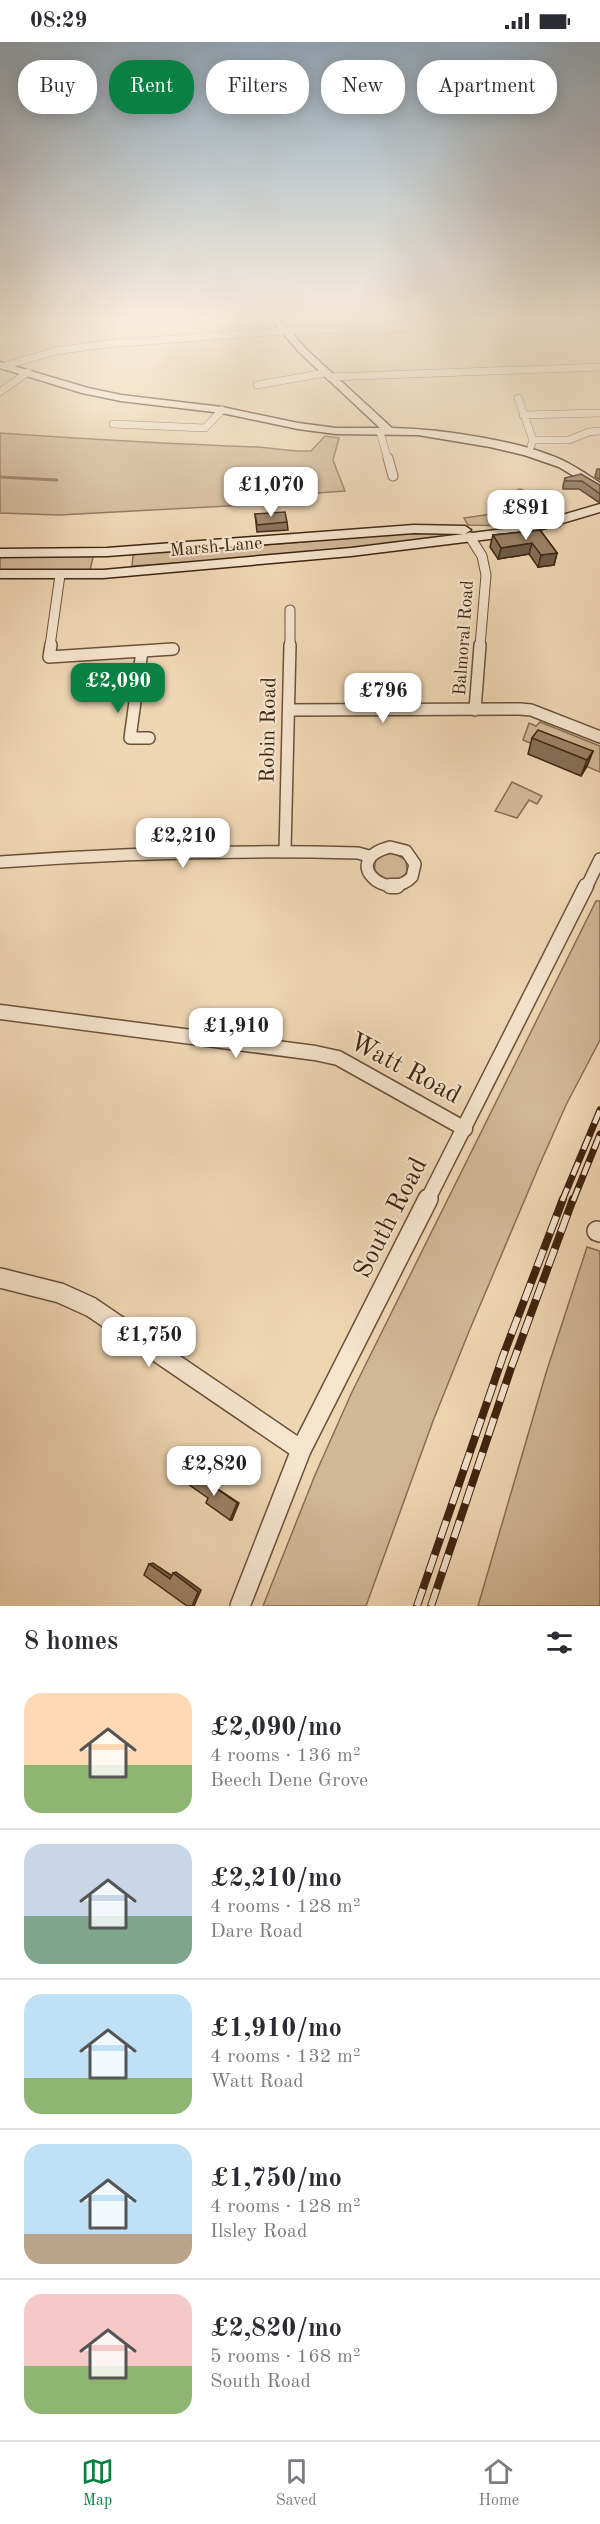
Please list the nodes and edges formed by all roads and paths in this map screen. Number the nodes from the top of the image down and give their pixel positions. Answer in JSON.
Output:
{"nodes":[{"id":1,"x":80,"y":389,"type":"edge"},
{"id":2,"x":342,"y":389,"type":"edge"},
{"id":3,"x":518,"y":398,"type":"dead end"},
{"id":4,"x":222,"y":410,"type":"junction"},
{"id":5,"x":600,"y":413,"type":"edge"},
{"id":6,"x":523,"y":415,"type":"junction"},
{"id":7,"x":113,"y":424,"type":"dead end"},
{"id":8,"x":600,"y":431,"type":"edge"},
{"id":9,"x":385,"y":432,"type":"junction"},
{"id":10,"x":532,"y":440,"type":"junction"},
{"id":11,"x":527,"y":452,"type":"junction"},
{"id":12,"x":393,"y":476,"type":"dead end"},
{"id":13,"x":600,"y":488,"type":"edge"},
{"id":14,"x":520,"y":494,"type":"dead end"},
{"id":15,"x":600,"y":508,"type":"edge"},
{"id":16,"x":558,"y":522,"type":"junction"},
{"id":17,"x":506,"y":533,"type":"junction"},
{"id":18,"x":470,"y":537,"type":"junction"},
{"id":19,"x":0,"y":553,"type":"edge"},
{"id":20,"x":0,"y":574,"type":"edge"},
{"id":21,"x":60,"y":575,"type":"junction"},
{"id":22,"x":290,"y":610,"type":"dead end"},
{"id":23,"x":173,"y":649,"type":"dead end"},
{"id":24,"x":142,"y":651,"type":"junction"},
{"id":25,"x":290,"y":710,"type":"junction"},
{"id":26,"x":476,"y":710,"type":"junction"},
{"id":27,"x":600,"y":737,"type":"edge"},
{"id":28,"x":149,"y":738,"type":"dead end"},
{"id":29,"x":285,"y":851,"type":"junction"},
{"id":30,"x":369,"y":856,"type":"dead end"},
{"id":31,"x":600,"y":860,"type":"edge"},
{"id":32,"x":0,"y":862,"type":"edge"},
{"id":33,"x":0,"y":1012,"type":"edge"},
{"id":34,"x":465,"y":1129,"type":"junction"},
{"id":35,"x":0,"y":1278,"type":"edge"},
{"id":36,"x":301,"y":1450,"type":"junction"},
{"id":37,"x":240,"y":1606,"type":"edge"}],
"edges":[{"from":1,"to":4,"type":"street"},
{"from":2,"to":9,"type":"street"},
{"from":3,"to":6,"type":"street"},
{"from":4,"to":7,"type":"street"},
{"from":4,"to":9,"type":"street"},
{"from":5,"to":6,"type":"street"},
{"from":6,"to":10,"type":"street"},
{"from":8,"to":10,"type":"street"},
{"from":9,"to":11,"type":"street"},
{"from":9,"to":12,"type":"street"},
{"from":10,"to":11,"type":"street"},
{"from":11,"to":13,"type":"street"},
{"from":14,"to":16,"type":"street"},
{"from":15,"to":16,"type":"street","name":"Marsh Lane"},
{"from":16,"to":17,"type":"street","name":"Marsh Lane"},
{"from":17,"to":18,"type":"street","name":"Marsh Lane"},
{"from":17,"to":19,"type":"street","name":"Marsh Lane"},
{"from":18,"to":21,"type":"street","name":"Marsh Lane"},
{"from":18,"to":26,"type":"street","name":"Balmoral Road"},
{"from":20,"to":21,"type":"street","name":"Marsh Lane"},
{"from":21,"to":24,"type":"street"},
{"from":22,"to":25,"type":"street","name":"Robin Road"},
{"from":23,"to":24,"type":"street"},
{"from":24,"to":28,"type":"street"},
{"from":25,"to":26,"type":"street"},
{"from":25,"to":29,"type":"street","name":"Robin Road"},
{"from":26,"to":27,"type":"street"},
{"from":29,"to":30,"type":"street"},
{"from":29,"to":32,"type":"street"},
{"from":31,"to":34,"type":"street","name":"South Road"},
{"from":33,"to":34,"type":"street","name":"Watt Road"},
{"from":34,"to":36,"type":"street","name":"South Road"},
{"from":35,"to":36,"type":"street"},
{"from":36,"to":37,"type":"street","name":"South Road"}]}
